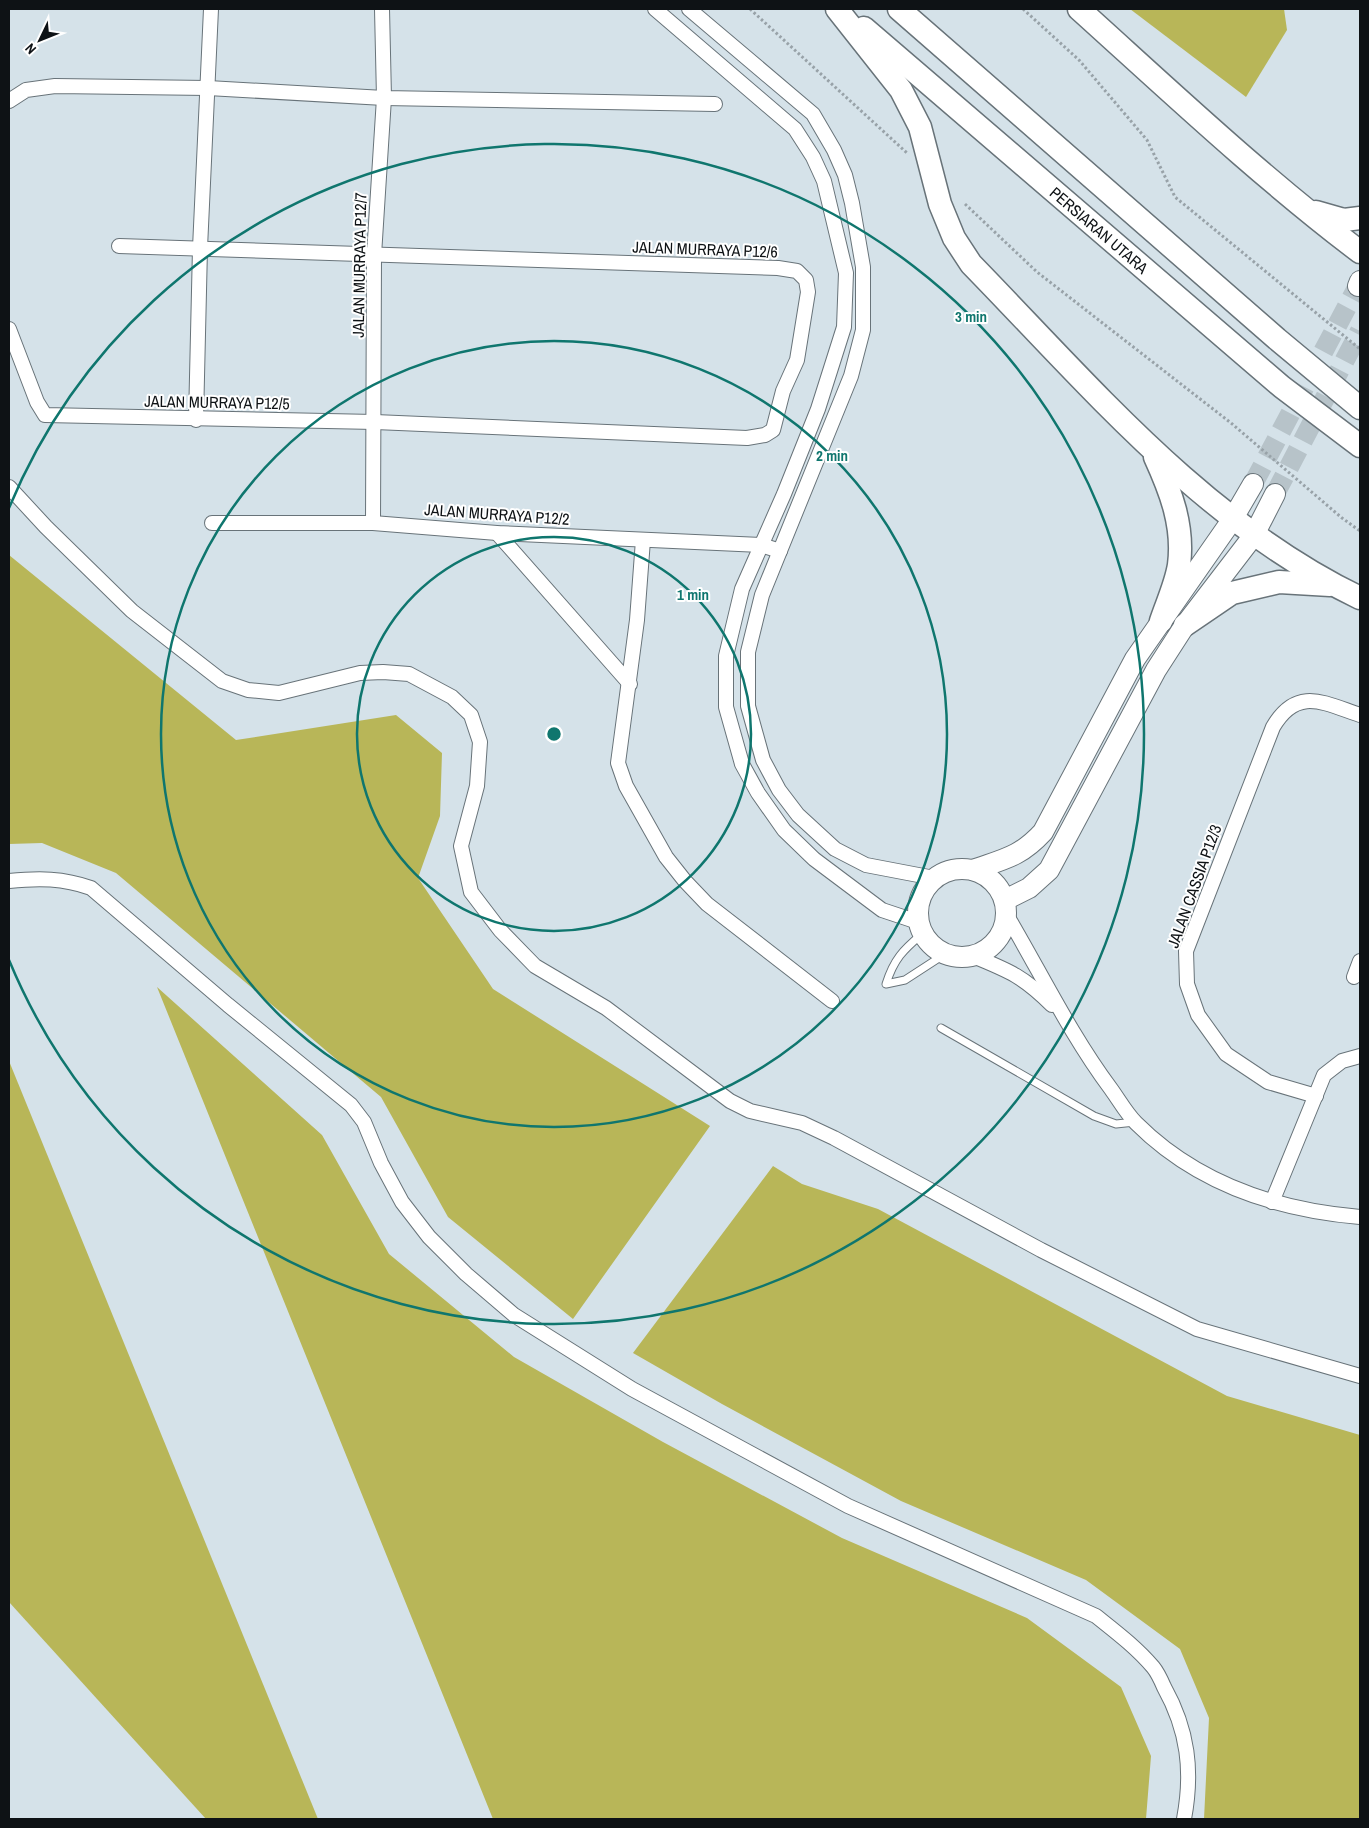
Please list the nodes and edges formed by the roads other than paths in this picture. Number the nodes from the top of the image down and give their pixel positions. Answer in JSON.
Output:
{"nodes":[{"id":1,"x":210,"y":9,"type":"edge"},
{"id":2,"x":382,"y":9,"type":"edge"},
{"id":3,"x":655,"y":9,"type":"edge"},
{"id":4,"x":689,"y":9,"type":"edge"},
{"id":5,"x":837,"y":9,"type":"edge"},
{"id":6,"x":842,"y":9,"type":"edge"},
{"id":7,"x":899,"y":9,"type":"edge"},
{"id":8,"x":1079,"y":9,"type":"edge"},
{"id":9,"x":208,"y":88,"type":"junction"},
{"id":10,"x":384,"y":98,"type":"junction"},
{"id":11,"x":9,"y":101,"type":"edge"},
{"id":12,"x":715,"y":104,"type":"dead end"},
{"id":13,"x":1303,"y":208,"type":"junction"},
{"id":14,"x":1360,"y":218,"type":"edge"},
{"id":15,"x":119,"y":246,"type":"dead end"},
{"id":16,"x":200,"y":248,"type":"junction"},
{"id":17,"x":1360,"y":252,"type":"edge"},
{"id":18,"x":374,"y":255,"type":"junction"},
{"id":19,"x":9,"y":329,"type":"edge"},
{"id":20,"x":1360,"y":408,"type":"edge"},
{"id":21,"x":196,"y":420,"type":"junction"},
{"id":22,"x":375,"y":422,"type":"junction"},
{"id":23,"x":1360,"y":446,"type":"edge"},
{"id":24,"x":1152,"y":450,"type":"junction"},
{"id":25,"x":1253,"y":484,"type":"tunnel mouth"},
{"id":26,"x":9,"y":487,"type":"edge"},
{"id":27,"x":1275,"y":494,"type":"tunnel mouth"},
{"id":28,"x":1232,"y":520,"type":"junction"},
{"id":29,"x":212,"y":523,"type":"dead end"},
{"id":30,"x":373,"y":523,"type":"junction"},
{"id":31,"x":497,"y":533,"type":"junction"},
{"id":32,"x":1254,"y":535,"type":"junction"},
{"id":33,"x":643,"y":540,"type":"junction"},
{"id":34,"x":761,"y":545,"type":"junction"},
{"id":35,"x":780,"y":551,"type":"junction"},
{"id":36,"x":1333,"y":585,"type":"junction"},
{"id":37,"x":1360,"y":598,"type":"edge"},
{"id":38,"x":1161,"y":621,"type":"junction"},
{"id":39,"x":1185,"y":626,"type":"junction"},
{"id":40,"x":630,"y":684,"type":"junction"},
{"id":41,"x":1360,"y":715,"type":"edge"},
{"id":42,"x":973,"y":870,"type":"junction"},
{"id":43,"x":934,"y":878,"type":"junction"},
{"id":44,"x":9,"y":881,"type":"edge"},
{"id":45,"x":1006,"y":907,"type":"junction"},
{"id":46,"x":920,"y":928,"type":"junction"},
{"id":47,"x":945,"y":954,"type":"junction"},
{"id":48,"x":973,"y":956,"type":"junction"},
{"id":49,"x":1360,"y":961,"type":"edge"},
{"id":50,"x":1354,"y":977,"type":"dead end"},
{"id":51,"x":832,"y":1001,"type":"dead end"},
{"id":52,"x":1060,"y":1012,"type":"junction"},
{"id":53,"x":941,"y":1028,"type":"dead end"},
{"id":54,"x":1360,"y":1056,"type":"edge"},
{"id":55,"x":1316,"y":1096,"type":"junction"},
{"id":56,"x":1135,"y":1122,"type":"junction"},
{"id":57,"x":1272,"y":1202,"type":"junction"},
{"id":58,"x":1360,"y":1217,"type":"edge"},
{"id":59,"x":1360,"y":1376,"type":"edge"},
{"id":60,"x":1184,"y":1819,"type":"edge"}],
"edges":[{"from":1,"to":9,"type":"street"},
{"from":2,"to":10,"type":"street","name":"JALAN MURRAYA P12/7"},
{"from":3,"to":34,"type":"street"},
{"from":4,"to":35,"type":"street"},
{"from":5,"to":24,"type":"main road"},
{"from":6,"to":23,"type":"main road","name":"PERSIARAN UTARA"},
{"from":7,"to":20,"type":"main road"},
{"from":8,"to":13,"type":"main road"},
{"from":9,"to":10,"type":"street"},
{"from":9,"to":11,"type":"street"},
{"from":9,"to":16,"type":"street"},
{"from":10,"to":12,"type":"street"},
{"from":10,"to":18,"type":"street","name":"JALAN MURRAYA P12/7"},
{"from":13,"to":14,"type":"main road"},
{"from":13,"to":17,"type":"main road"},
{"from":15,"to":16,"type":"street","name":"JALAN MURRAYA P12/6"},
{"from":16,"to":18,"type":"street","name":"JALAN MURRAYA P12/6"},
{"from":16,"to":21,"type":"street"},
{"from":18,"to":22,"type":"street","name":"JALAN MURRAYA P12/7"},
{"from":18,"to":22,"type":"street","name":"JALAN MURRAYA P12/6"},
{"from":19,"to":21,"type":"street","name":"JALAN MURRAYA P12/5"},
{"from":21,"to":22,"type":"street","name":"JALAN MURRAYA P12/5"},
{"from":22,"to":30,"type":"street","name":"JALAN MURRAYA P12/7"},
{"from":24,"to":28,"type":"main road"},
{"from":24,"to":38,"type":"main road"},
{"from":25,"to":28,"type":"street"},
{"from":26,"to":59,"type":"street"},
{"from":27,"to":32,"type":"street"},
{"from":28,"to":32,"type":"main road"},
{"from":28,"to":38,"type":"street"},
{"from":29,"to":30,"type":"street","name":"JALAN MURRAYA P12/2"},
{"from":30,"to":31,"type":"street","name":"JALAN MURRAYA P12/2"},
{"from":31,"to":33,"type":"street","name":"JALAN MURRAYA P12/2"},
{"from":31,"to":40,"type":"street"},
{"from":32,"to":36,"type":"main road"},
{"from":32,"to":39,"type":"street"},
{"from":33,"to":34,"type":"street","name":"JALAN MURRAYA P12/2"},
{"from":33,"to":40,"type":"street"},
{"from":34,"to":35,"type":"street","name":"JALAN MURRAYA P12/2"},
{"from":34,"to":46,"type":"street"},
{"from":35,"to":43,"type":"street"},
{"from":36,"to":37,"type":"main road"},
{"from":36,"to":39,"type":"main road"},
{"from":38,"to":42,"type":"street"},
{"from":39,"to":45,"type":"street"},
{"from":40,"to":51,"type":"street"},
{"from":41,"to":55,"type":"street","name":"JALAN CASSIA P12/3"},
{"from":42,"to":43,"type":"street"},
{"from":42,"to":45,"type":"street"},
{"from":43,"to":46,"type":"street"},
{"from":44,"to":60,"type":"street"},
{"from":45,"to":48,"type":"street"},
{"from":45,"to":52,"type":"street"},
{"from":46,"to":47,"type":"street"},
{"from":46,"to":47,"type":"lane"},
{"from":47,"to":48,"type":"street"},
{"from":48,"to":52,"type":"street"},
{"from":49,"to":50,"type":"street"},
{"from":52,"to":56,"type":"street"},
{"from":53,"to":56,"type":"lane"},
{"from":54,"to":55,"type":"street"},
{"from":55,"to":57,"type":"street"},
{"from":56,"to":57,"type":"street"},
{"from":57,"to":58,"type":"street"}]}
